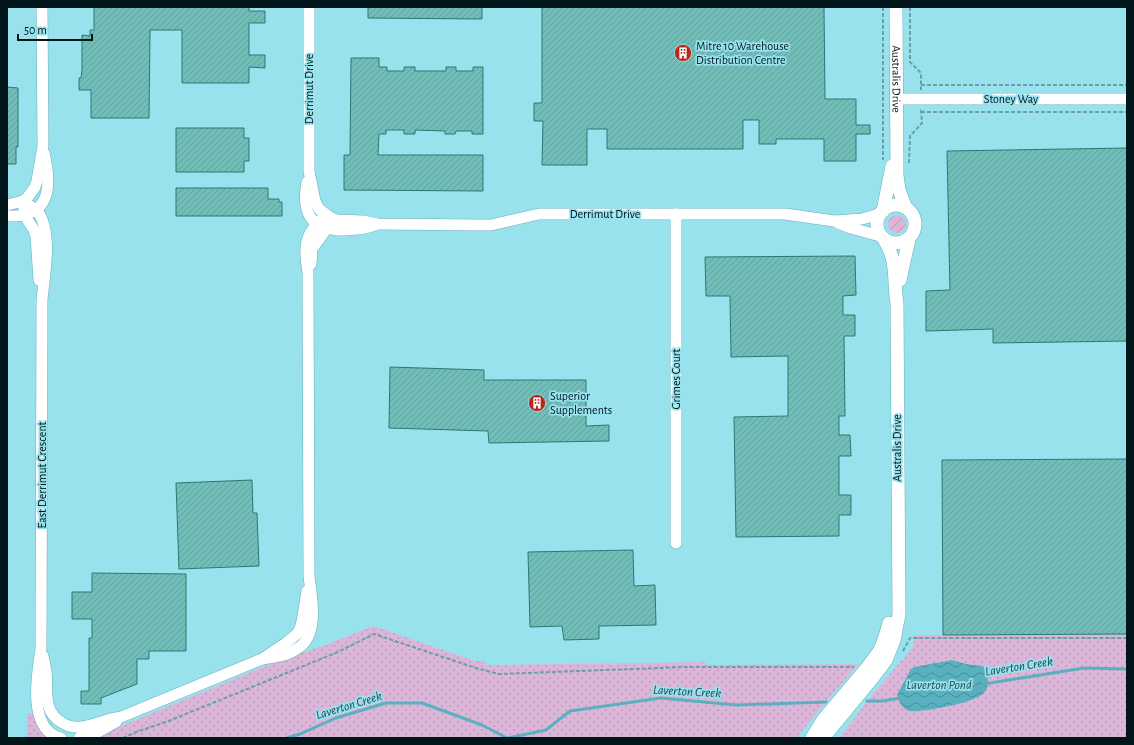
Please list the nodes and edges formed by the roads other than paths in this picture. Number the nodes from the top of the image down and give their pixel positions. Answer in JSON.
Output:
{"nodes":[{"id":1,"x":42,"y":7,"type":"edge"},
{"id":2,"x":309,"y":7,"type":"edge"},
{"id":3,"x":896,"y":7,"type":"edge"},
{"id":4,"x":896,"y":99,"type":"junction"},
{"id":5,"x":1127,"y":99,"type":"edge"},
{"id":6,"x":42,"y":146,"type":"junction"},
{"id":7,"x":896,"y":151,"type":"junction"},
{"id":8,"x":309,"y":172,"type":"junction"},
{"id":9,"x":23,"y":201,"type":"junction"},
{"id":10,"x":7,"y":205,"type":"edge"},
{"id":11,"x":906,"y":208,"type":"junction"},
{"id":12,"x":36,"y":210,"type":"junction"},
{"id":13,"x":881,"y":213,"type":"junction"},
{"id":14,"x":676,"y":214,"type":"junction"},
{"id":15,"x":326,"y":215,"type":"junction"},
{"id":16,"x":7,"y":216,"type":"edge"},
{"id":17,"x":25,"y":216,"type":"junction"},
{"id":18,"x":834,"y":221,"type":"junction"},
{"id":19,"x":377,"y":224,"type":"junction"},
{"id":20,"x":322,"y":226,"type":"junction"},
{"id":21,"x":883,"y":238,"type":"junction"},
{"id":22,"x":910,"y":239,"type":"junction"},
{"id":23,"x":42,"y":300,"type":"junction"},
{"id":24,"x":897,"y":303,"type":"junction"},
{"id":25,"x":676,"y":543,"type":"dead end"},
{"id":26,"x":898,"y":592,"type":"junction"},
{"id":27,"x":42,"y":649,"type":"junction"},
{"id":28,"x":121,"y":717,"type":"junction"},
{"id":29,"x":61,"y":738,"type":"edge"},
{"id":30,"x":79,"y":738,"type":"edge"},
{"id":31,"x":812,"y":738,"type":"edge"},
{"id":32,"x":824,"y":738,"type":"edge"}],
"edges":[{"from":1,"to":6,"type":"street"},
{"from":2,"to":8,"type":"street","name":"Derrimut Drive"},
{"from":3,"to":4,"type":"street","name":"Australis Drive"},
{"from":4,"to":5,"type":"street","name":"Stoney Way"},
{"from":4,"to":7,"type":"street","name":"Australis Drive"},
{"from":6,"to":9,"type":"street"},
{"from":6,"to":12,"type":"street"},
{"from":7,"to":11,"type":"street","name":"Australis Drive"},
{"from":7,"to":13,"type":"street","name":"Australis Drive"},
{"from":8,"to":15,"type":"street","name":"Derrimut Drive"},
{"from":8,"to":20,"type":"street","name":"Derrimut Drive"},
{"from":9,"to":10,"type":"street"},
{"from":9,"to":12,"type":"street"},
{"from":9,"to":17,"type":"street","name":"East Derrimut Crescent"},
{"from":11,"to":13,"type":"street"},
{"from":11,"to":22,"type":"street"},
{"from":12,"to":17,"type":"street"},
{"from":12,"to":23,"type":"street","name":"East Derrimut Crescent"},
{"from":13,"to":18,"type":"street","name":"Derrimut Drive"},
{"from":13,"to":21,"type":"street"},
{"from":14,"to":18,"type":"street","name":"Derrimut Drive"},
{"from":14,"to":19,"type":"street","name":"Derrimut Drive"},
{"from":14,"to":25,"type":"street","name":"Grimes Court"},
{"from":15,"to":19,"type":"street","name":"Derrimut Drive"},
{"from":15,"to":20,"type":"street","name":"East Derrimut Crescent"},
{"from":16,"to":17,"type":"street"},
{"from":17,"to":23,"type":"street","name":"East Derrimut Crescent"},
{"from":18,"to":21,"type":"street","name":"Derrimut Drive"},
{"from":19,"to":20,"type":"street","name":"Derrimut Drive"},
{"from":20,"to":28,"type":"street","name":"East Derrimut Crescent"},
{"from":21,"to":22,"type":"street"},
{"from":21,"to":24,"type":"street","name":"Australis Drive"},
{"from":22,"to":24,"type":"street","name":"Australis Drive"},
{"from":23,"to":27,"type":"street","name":"East Derrimut Crescent"},
{"from":24,"to":26,"type":"street","name":"Australis Drive"},
{"from":26,"to":31,"type":"street","name":"Australis Drive"},
{"from":26,"to":32,"type":"street","name":"Australis Drive"},
{"from":27,"to":28,"type":"street","name":"East Derrimut Crescent"},
{"from":27,"to":29,"type":"street","name":"East Derrimut Crescent"},
{"from":28,"to":30,"type":"street","name":"East Derrimut Crescent"}]}
